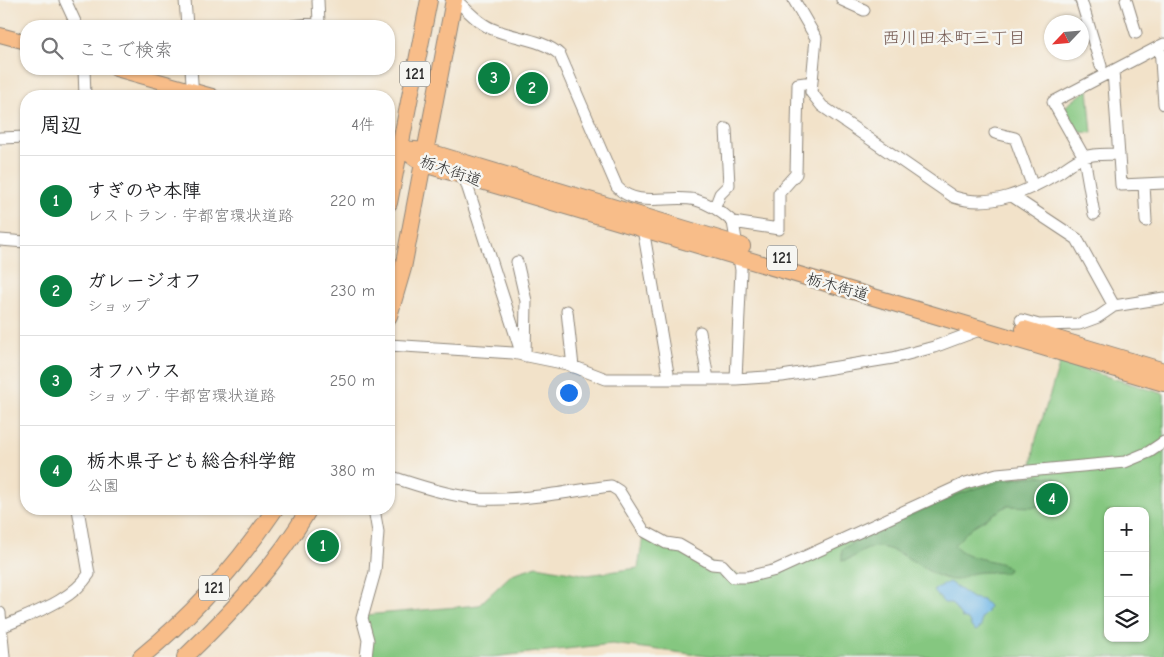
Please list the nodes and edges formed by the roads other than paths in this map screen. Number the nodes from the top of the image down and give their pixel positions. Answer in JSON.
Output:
{"nodes":[{"id":1,"x":65,"y":0,"type":"edge"},
{"id":2,"x":185,"y":0,"type":"edge"},
{"id":3,"x":318,"y":0,"type":"edge"},
{"id":4,"x":429,"y":0,"type":"edge"},
{"id":5,"x":455,"y":0,"type":"edge"},
{"id":6,"x":842,"y":0,"type":"edge"},
{"id":7,"x":1081,"y":0,"type":"edge"},
{"id":8,"x":1126,"y":0,"type":"edge"},
{"id":9,"x":800,"y":3,"type":"edge"},
{"id":10,"x":864,"y":10,"type":"dead end"},
{"id":11,"x":74,"y":20,"type":"edge"},
{"id":12,"x":187,"y":20,"type":"edge"},
{"id":13,"x":319,"y":20,"type":"edge"},
{"id":14,"x":1136,"y":33,"type":"dead end"},
{"id":15,"x":0,"y":34,"type":"edge"},
{"id":16,"x":20,"y":40,"type":"edge"},
{"id":17,"x":1162,"y":45,"type":"edge"},
{"id":18,"x":1101,"y":66,"type":"dead end"},
{"id":19,"x":1113,"y":70,"type":"junction"},
{"id":20,"x":84,"y":75,"type":"edge"},
{"id":21,"x":134,"y":75,"type":"edge"},
{"id":22,"x":191,"y":75,"type":"edge"},
{"id":23,"x":812,"y":82,"type":"junction"},
{"id":24,"x":85,"y":90,"type":"edge"},
{"id":25,"x":181,"y":90,"type":"edge"},
{"id":26,"x":193,"y":90,"type":"edge"},
{"id":27,"x":1164,"y":104,"type":"edge"},
{"id":28,"x":726,"y":129,"type":"dead end"},
{"id":29,"x":995,"y":134,"type":"dead end"},
{"id":30,"x":20,"y":137,"type":"edge"},
{"id":31,"x":0,"y":138,"type":"edge"},
{"id":32,"x":395,"y":147,"type":"edge"},
{"id":33,"x":1119,"y":154,"type":"junction"},
{"id":34,"x":1084,"y":156,"type":"junction"},
{"id":35,"x":425,"y":157,"type":"junction"},
{"id":36,"x":464,"y":176,"type":"junction"},
{"id":37,"x":1164,"y":183,"type":"edge"},
{"id":38,"x":1144,"y":184,"type":"junction"},
{"id":39,"x":1033,"y":187,"type":"junction"},
{"id":40,"x":1012,"y":196,"type":"junction"},
{"id":41,"x":715,"y":207,"type":"junction"},
{"id":42,"x":1094,"y":214,"type":"dead end"},
{"id":43,"x":1146,"y":221,"type":"dead end"},
{"id":44,"x":733,"y":222,"type":"junction"},
{"id":45,"x":643,"y":229,"type":"junction"},
{"id":46,"x":0,"y":240,"type":"edge"},
{"id":47,"x":20,"y":242,"type":"edge"},
{"id":48,"x":739,"y":251,"type":"junction"},
{"id":49,"x":518,"y":262,"type":"dead end"},
{"id":50,"x":395,"y":295,"type":"edge"},
{"id":51,"x":1164,"y":298,"type":"edge"},
{"id":52,"x":1114,"y":306,"type":"junction"},
{"id":53,"x":568,"y":311,"type":"dead end"},
{"id":54,"x":1021,"y":320,"type":"dead end"},
{"id":55,"x":983,"y":329,"type":"junction"},
{"id":56,"x":700,"y":332,"type":"dead end"},
{"id":57,"x":395,"y":345,"type":"edge"},
{"id":58,"x":524,"y":355,"type":"junction"},
{"id":59,"x":573,"y":367,"type":"junction"},
{"id":60,"x":1164,"y":371,"type":"edge"},
{"id":61,"x":669,"y":379,"type":"junction"},
{"id":62,"x":708,"y":379,"type":"junction"},
{"id":63,"x":736,"y":379,"type":"junction"},
{"id":64,"x":1164,"y":383,"type":"edge"},
{"id":65,"x":1164,"y":442,"type":"edge"},
{"id":66,"x":395,"y":478,"type":"edge"},
{"id":67,"x":79,"y":515,"type":"edge"},
{"id":68,"x":271,"y":515,"type":"edge"},
{"id":69,"x":305,"y":515,"type":"edge"},
{"id":70,"x":375,"y":515,"type":"edge"},
{"id":71,"x":0,"y":613,"type":"edge"},
{"id":72,"x":2,"y":627,"type":"junction"},
{"id":73,"x":4,"y":657,"type":"edge"},
{"id":74,"x":141,"y":657,"type":"edge"},
{"id":75,"x":185,"y":657,"type":"edge"},
{"id":76,"x":366,"y":657,"type":"edge"}],
"edges":[{"from":1,"to":11,"type":"street"},
{"from":2,"to":12,"type":"street"},
{"from":3,"to":13,"type":"street"},
{"from":4,"to":32,"type":"highway","number":"121"},
{"from":5,"to":35,"type":"highway","number":"121"},
{"from":5,"to":41,"type":"street"},
{"from":6,"to":10,"type":"street"},
{"from":7,"to":18,"type":"street"},
{"from":8,"to":14,"type":"street"},
{"from":9,"to":23,"type":"street"},
{"from":15,"to":16,"type":"main road"},
{"from":17,"to":19,"type":"street"},
{"from":17,"to":27,"type":"street"},
{"from":19,"to":33,"type":"street"},
{"from":19,"to":34,"type":"street"},
{"from":20,"to":24,"type":"street"},
{"from":21,"to":25,"type":"main road"},
{"from":22,"to":26,"type":"street"},
{"from":23,"to":40,"type":"street"},
{"from":23,"to":44,"type":"street"},
{"from":28,"to":41,"type":"street"},
{"from":29,"to":39,"type":"street"},
{"from":30,"to":31,"type":"street"},
{"from":32,"to":35,"type":"highway","name":"栃木街道","number":"121"},
{"from":33,"to":34,"type":"street"},
{"from":33,"to":38,"type":"street"},
{"from":34,"to":39,"type":"street"},
{"from":34,"to":42,"type":"street"},
{"from":35,"to":36,"type":"highway","name":"栃木街道","number":"121"},
{"from":35,"to":48,"type":"highway","name":"栃木街道","number":"121"},
{"from":35,"to":50,"type":"highway","number":"121"},
{"from":36,"to":45,"type":"highway","name":"栃木街道","number":"121"},
{"from":36,"to":58,"type":"street"},
{"from":37,"to":38,"type":"street"},
{"from":38,"to":43,"type":"street"},
{"from":39,"to":40,"type":"street"},
{"from":40,"to":52,"type":"street"},
{"from":41,"to":44,"type":"street"},
{"from":44,"to":48,"type":"street"},
{"from":45,"to":48,"type":"highway","name":"栃木街道","number":"121"},
{"from":45,"to":61,"type":"street"},
{"from":46,"to":47,"type":"street"},
{"from":48,"to":55,"type":"highway","name":"栃木街道","number":"121"},
{"from":48,"to":60,"type":"highway","name":"栃木街道","number":"121"},
{"from":48,"to":63,"type":"street"},
{"from":49,"to":58,"type":"street"},
{"from":51,"to":52,"type":"street"},
{"from":52,"to":54,"type":"street"},
{"from":53,"to":59,"type":"street"},
{"from":55,"to":63,"type":"street"},
{"from":55,"to":64,"type":"highway","name":"栃木街道","number":"121"},
{"from":56,"to":62,"type":"street"},
{"from":57,"to":58,"type":"street"},
{"from":58,"to":59,"type":"street"},
{"from":59,"to":61,"type":"street"},
{"from":61,"to":62,"type":"street"},
{"from":62,"to":63,"type":"street"},
{"from":65,"to":66,"type":"street"},
{"from":67,"to":72,"type":"street"},
{"from":68,"to":74,"type":"highway","number":"121"},
{"from":69,"to":75,"type":"highway","number":"121"},
{"from":70,"to":76,"type":"street"},
{"from":71,"to":72,"type":"street"},
{"from":72,"to":73,"type":"street"}]}
